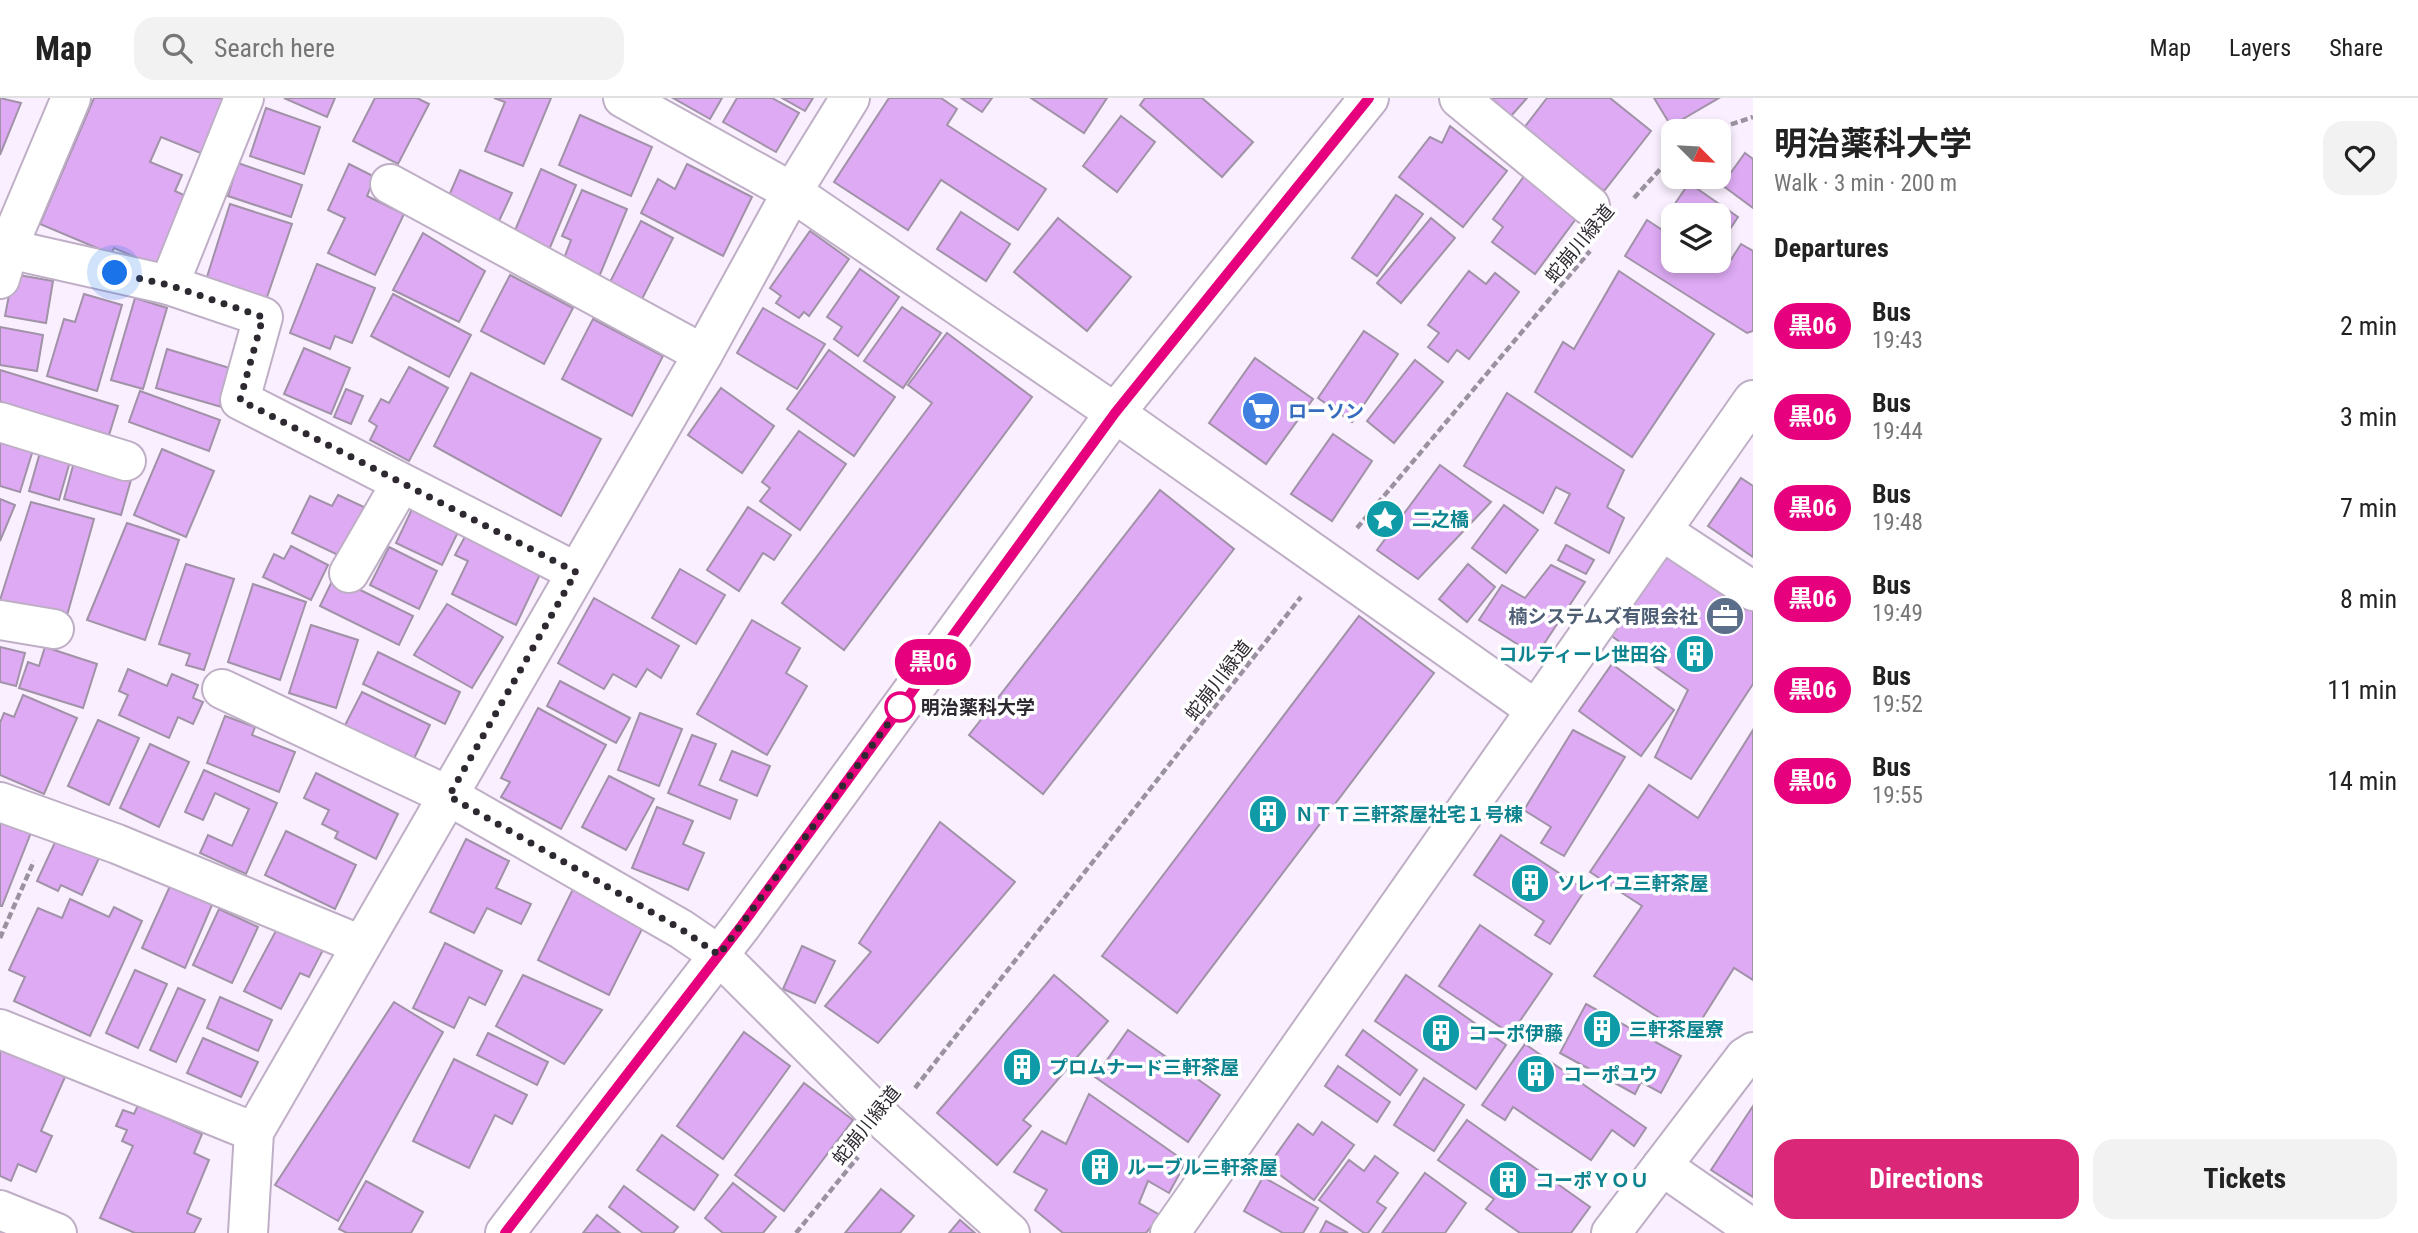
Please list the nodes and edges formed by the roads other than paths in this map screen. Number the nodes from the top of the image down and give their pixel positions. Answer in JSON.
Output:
{"nodes":[{"id":1,"x":71,"y":98,"type":"edge"},
{"id":2,"x":244,"y":98,"type":"edge"},
{"id":3,"x":623,"y":98,"type":"edge"},
{"id":4,"x":850,"y":98,"type":"edge"},
{"id":5,"x":1369,"y":98,"type":"edge"},
{"id":6,"x":1459,"y":98,"type":"edge"},
{"id":7,"x":390,"y":184,"type":"dead end"},
{"id":8,"x":792,"y":192,"type":"junction"},
{"id":9,"x":1590,"y":205,"type":"dead end"},
{"id":10,"x":2,"y":258,"type":"edge"},
{"id":11,"x":169,"y":285,"type":"junction"},
{"id":12,"x":703,"y":354,"type":"junction"},
{"id":13,"x":1753,"y":400,"type":"edge"},
{"id":14,"x":1115,"y":413,"type":"junction"},
{"id":15,"x":0,"y":422,"type":"edge"},
{"id":16,"x":125,"y":461,"type":"dead end"},
{"id":17,"x":400,"y":485,"type":"junction"},
{"id":18,"x":1662,"y":531,"type":"junction"},
{"id":19,"x":576,"y":572,"type":"junction"},
{"id":20,"x":349,"y":573,"type":"dead end"},
{"id":21,"x":1753,"y":591,"type":"edge"},
{"id":22,"x":0,"y":620,"type":"edge"},
{"id":23,"x":54,"y":629,"type":"dead end"},
{"id":24,"x":222,"y":690,"type":"dead end"},
{"id":25,"x":1536,"y":710,"type":"junction"},
{"id":26,"x":449,"y":796,"type":"junction"},
{"id":27,"x":0,"y":802,"type":"edge"},
{"id":28,"x":360,"y":945,"type":"junction"},
{"id":29,"x":719,"y":955,"type":"junction"},
{"id":30,"x":0,"y":1028,"type":"edge"},
{"id":31,"x":1753,"y":1052,"type":"edge"},
{"id":32,"x":254,"y":1132,"type":"junction"},
{"id":33,"x":1662,"y":1166,"type":"junction"},
{"id":34,"x":0,"y":1210,"type":"edge"},
{"id":35,"x":1753,"y":1229,"type":"edge"},
{"id":36,"x":57,"y":1233,"type":"edge"},
{"id":37,"x":248,"y":1233,"type":"edge"},
{"id":38,"x":505,"y":1233,"type":"edge"},
{"id":39,"x":1010,"y":1233,"type":"edge"},
{"id":40,"x":1170,"y":1233,"type":"edge"},
{"id":41,"x":1611,"y":1233,"type":"edge"}],
"edges":[{"from":1,"to":10,"type":"street"},
{"from":2,"to":11,"type":"street"},
{"from":3,"to":8,"type":"street"},
{"from":4,"to":8,"type":"street"},
{"from":5,"to":14,"type":"street"},
{"from":6,"to":9,"type":"street"},
{"from":7,"to":12,"type":"street"},
{"from":8,"to":12,"type":"street"},
{"from":8,"to":14,"type":"street"},
{"from":10,"to":11,"type":"street"},
{"from":11,"to":17,"type":"street"},
{"from":12,"to":19,"type":"street"},
{"from":13,"to":18,"type":"street"},
{"from":14,"to":25,"type":"street"},
{"from":14,"to":29,"type":"street"},
{"from":15,"to":16,"type":"street"},
{"from":17,"to":19,"type":"street"},
{"from":17,"to":20,"type":"street"},
{"from":18,"to":21,"type":"street"},
{"from":18,"to":25,"type":"street"},
{"from":19,"to":26,"type":"street"},
{"from":22,"to":23,"type":"street"},
{"from":24,"to":26,"type":"street"},
{"from":25,"to":40,"type":"street"},
{"from":26,"to":28,"type":"street"},
{"from":26,"to":29,"type":"street"},
{"from":27,"to":28,"type":"street"},
{"from":28,"to":32,"type":"street"},
{"from":29,"to":38,"type":"street"},
{"from":29,"to":39,"type":"street"},
{"from":30,"to":32,"type":"street"},
{"from":31,"to":33,"type":"street"},
{"from":32,"to":37,"type":"street"},
{"from":33,"to":35,"type":"street"},
{"from":33,"to":41,"type":"street"},
{"from":34,"to":36,"type":"street"}]}
